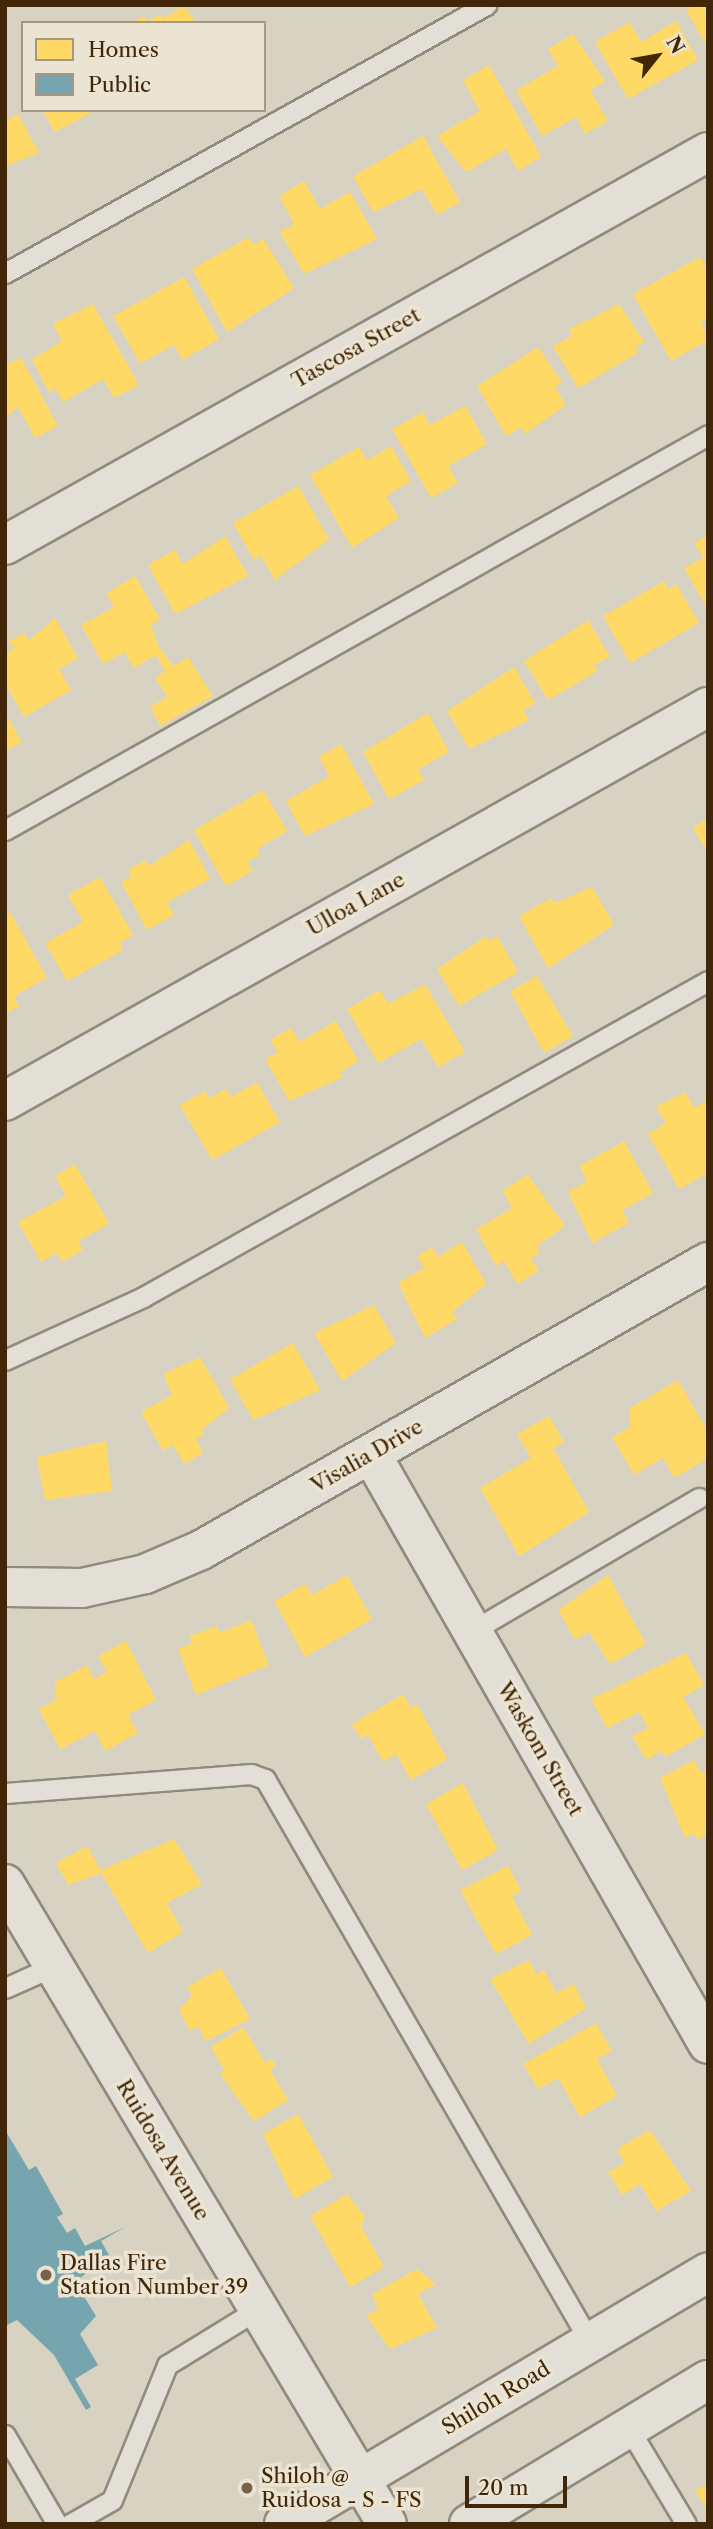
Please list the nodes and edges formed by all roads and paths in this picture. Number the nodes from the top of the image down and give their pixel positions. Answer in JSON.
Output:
{"nodes":[{"id":1,"x":486,"y":5,"type":"edge"},
{"id":2,"x":708,"y":152,"type":"edge"},
{"id":3,"x":5,"y":273,"type":"edge"},
{"id":4,"x":708,"y":435,"type":"edge"},
{"id":5,"x":5,"y":545,"type":"edge"},
{"id":6,"x":708,"y":707,"type":"edge"},
{"id":7,"x":5,"y":830,"type":"edge"},
{"id":8,"x":708,"y":981,"type":"edge"},
{"id":9,"x":5,"y":1101,"type":"edge"},
{"id":10,"x":708,"y":1262,"type":"edge"},
{"id":11,"x":5,"y":1360,"type":"edge"},
{"id":12,"x":371,"y":1454,"type":"junction"},
{"id":13,"x":705,"y":1501,"type":"edge"},
{"id":14,"x":5,"y":1587,"type":"edge"},
{"id":15,"x":472,"y":1631,"type":"junction"},
{"id":16,"x":5,"y":1793,"type":"edge"},
{"id":17,"x":5,"y":1884,"type":"edge"},
{"id":18,"x":54,"y":1966,"type":"junction"},
{"id":19,"x":5,"y":1988,"type":"edge"},
{"id":20,"x":708,"y":2043,"type":"edge"},
{"id":21,"x":708,"y":2272,"type":"edge"},
{"id":22,"x":258,"y":2309,"type":"junction"},
{"id":23,"x":590,"y":2342,"type":"junction"},
{"id":24,"x":708,"y":2380,"type":"edge"},
{"id":25,"x":628,"y":2427,"type":"junction"},
{"id":26,"x":5,"y":2435,"type":"edge"},
{"id":27,"x":360,"y":2479,"type":"junction"},
{"id":28,"x":57,"y":2524,"type":"edge"},
{"id":29,"x":70,"y":2524,"type":"edge"},
{"id":30,"x":284,"y":2524,"type":"edge"},
{"id":31,"x":387,"y":2524,"type":"edge"},
{"id":32,"x":469,"y":2524,"type":"edge"},
{"id":33,"x":686,"y":2524,"type":"edge"}],
"edges":[{"from":1,"to":3,"type":"lane"},
{"from":2,"to":5,"type":"street","name":"Tascosa Street"},
{"from":4,"to":7,"type":"lane"},
{"from":6,"to":9,"type":"street","name":"Ulloa Lane"},
{"from":8,"to":11,"type":"lane"},
{"from":10,"to":12,"type":"street","name":"Visalia Drive"},
{"from":12,"to":14,"type":"street","name":"Visalia Drive"},
{"from":12,"to":15,"type":"street","name":"Waskom Street"},
{"from":13,"to":15,"type":"lane"},
{"from":15,"to":20,"type":"street","name":"Waskom Street"},
{"from":16,"to":23,"type":"lane"},
{"from":17,"to":18,"type":"street","name":"Ruidosa Avenue"},
{"from":18,"to":19,"type":"lane"},
{"from":18,"to":22,"type":"street","name":"Ruidosa Avenue"},
{"from":21,"to":23,"type":"street","name":"Shiloh Road"},
{"from":22,"to":27,"type":"street","name":"Ruidosa Avenue"},
{"from":22,"to":29,"type":"lane"},
{"from":23,"to":27,"type":"street","name":"Shiloh Road"},
{"from":24,"to":25,"type":"street"},
{"from":25,"to":32,"type":"street"},
{"from":25,"to":33,"type":"lane"},
{"from":26,"to":28,"type":"lane"},
{"from":27,"to":30,"type":"street","name":"Shiloh Road"},
{"from":27,"to":31,"type":"street","name":"Ruidosa Avenue"}]}
